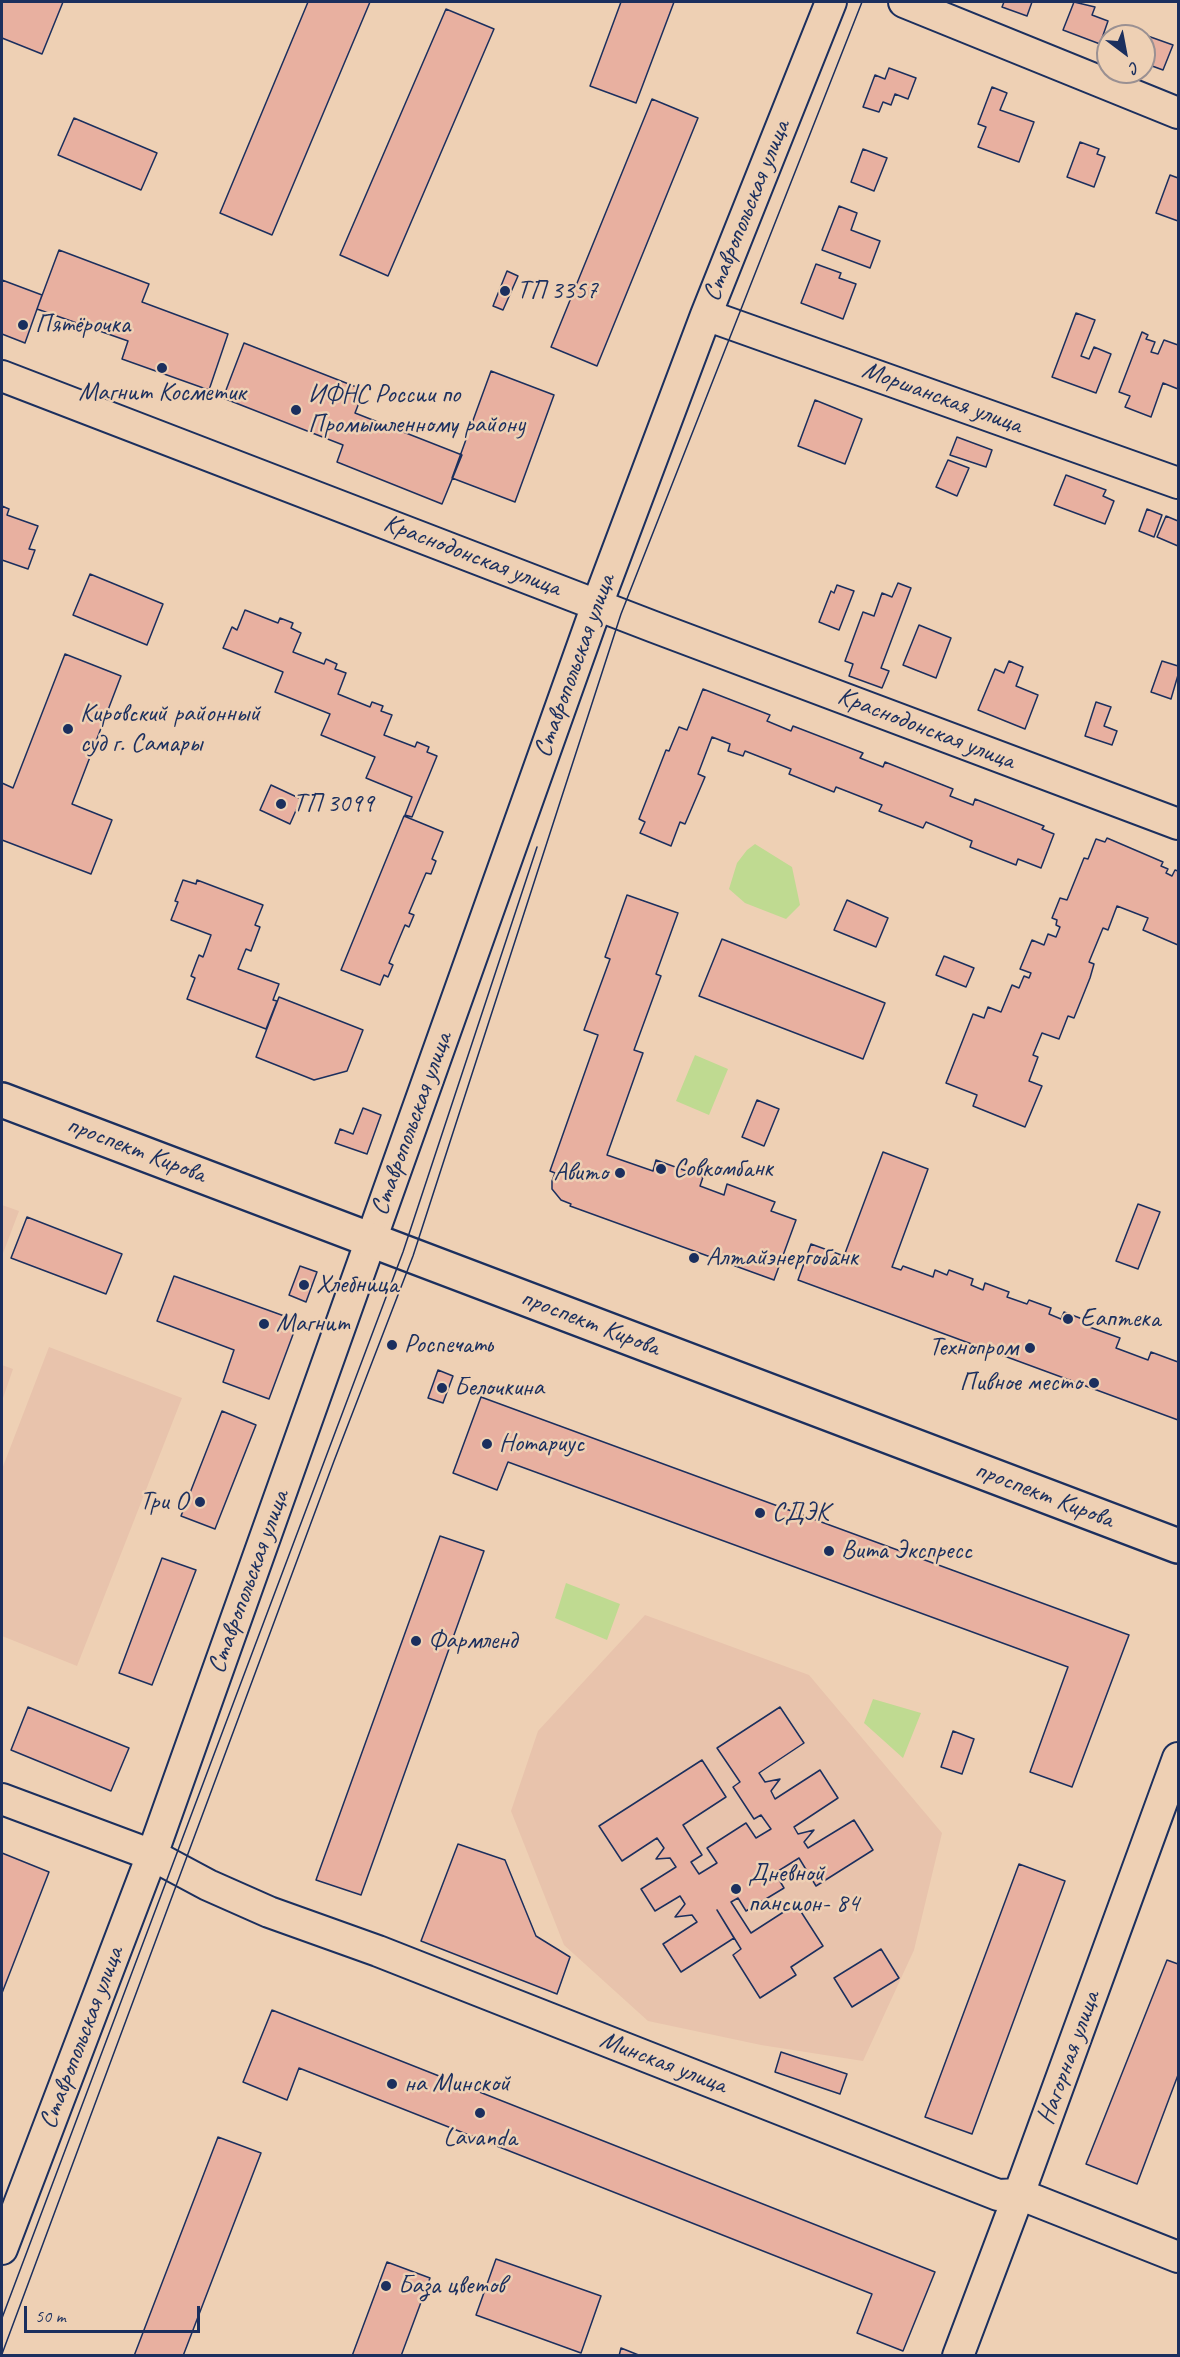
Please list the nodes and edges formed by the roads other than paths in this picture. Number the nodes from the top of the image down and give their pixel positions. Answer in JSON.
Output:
{"nodes":[{"id":1,"x":831,"y":2,"type":"edge"},
{"id":2,"x":904,"y":2,"type":"edge"},
{"id":3,"x":1179,"y":113,"type":"edge"},
{"id":4,"x":705,"y":315,"type":"junction"},
{"id":5,"x":2,"y":376,"type":"edge"},
{"id":6,"x":1179,"y":483,"type":"edge"},
{"id":7,"x":597,"y":605,"type":"junction"},
{"id":8,"x":1179,"y":824,"type":"edge"},
{"id":9,"x":2,"y":1100,"type":"edge"},
{"id":10,"x":371,"y":1240,"type":"junction"},
{"id":11,"x":1179,"y":1545,"type":"edge"},
{"id":12,"x":1179,"y":1758,"type":"edge"},
{"id":13,"x":2,"y":1799,"type":"edge"},
{"id":14,"x":152,"y":1855,"type":"junction"},
{"id":15,"x":1019,"y":2194,"type":"junction"},
{"id":16,"x":2,"y":2249,"type":"edge"},
{"id":17,"x":1179,"y":2257,"type":"edge"},
{"id":18,"x":958,"y":2355,"type":"edge"}],
"edges":[{"from":1,"to":4,"type":"street","name":"Ставропольская улица"},
{"from":2,"to":3,"type":"street"},
{"from":4,"to":6,"type":"street","name":"Моршанская улица"},
{"from":4,"to":7,"type":"street","name":"Ставропольская улица"},
{"from":5,"to":7,"type":"street","name":"Краснодонская улица"},
{"from":7,"to":8,"type":"street","name":"Краснодонская улица"},
{"from":7,"to":10,"type":"street","name":"Ставропольская улица"},
{"from":9,"to":10,"type":"main road","name":"проспект Кирова"},
{"from":10,"to":11,"type":"main road","name":"проспект Кирова"},
{"from":10,"to":14,"type":"street","name":"Ставропольская улица"},
{"from":12,"to":15,"type":"street","name":"Нагорная улица"},
{"from":13,"to":14,"type":"street","name":"Минская улица"},
{"from":14,"to":15,"type":"street","name":"Минская улица"},
{"from":14,"to":16,"type":"street","name":"Ставропольская улица"},
{"from":15,"to":17,"type":"street","name":"Минская улица"},
{"from":15,"to":18,"type":"street","name":"Нагорная улица"}]}
